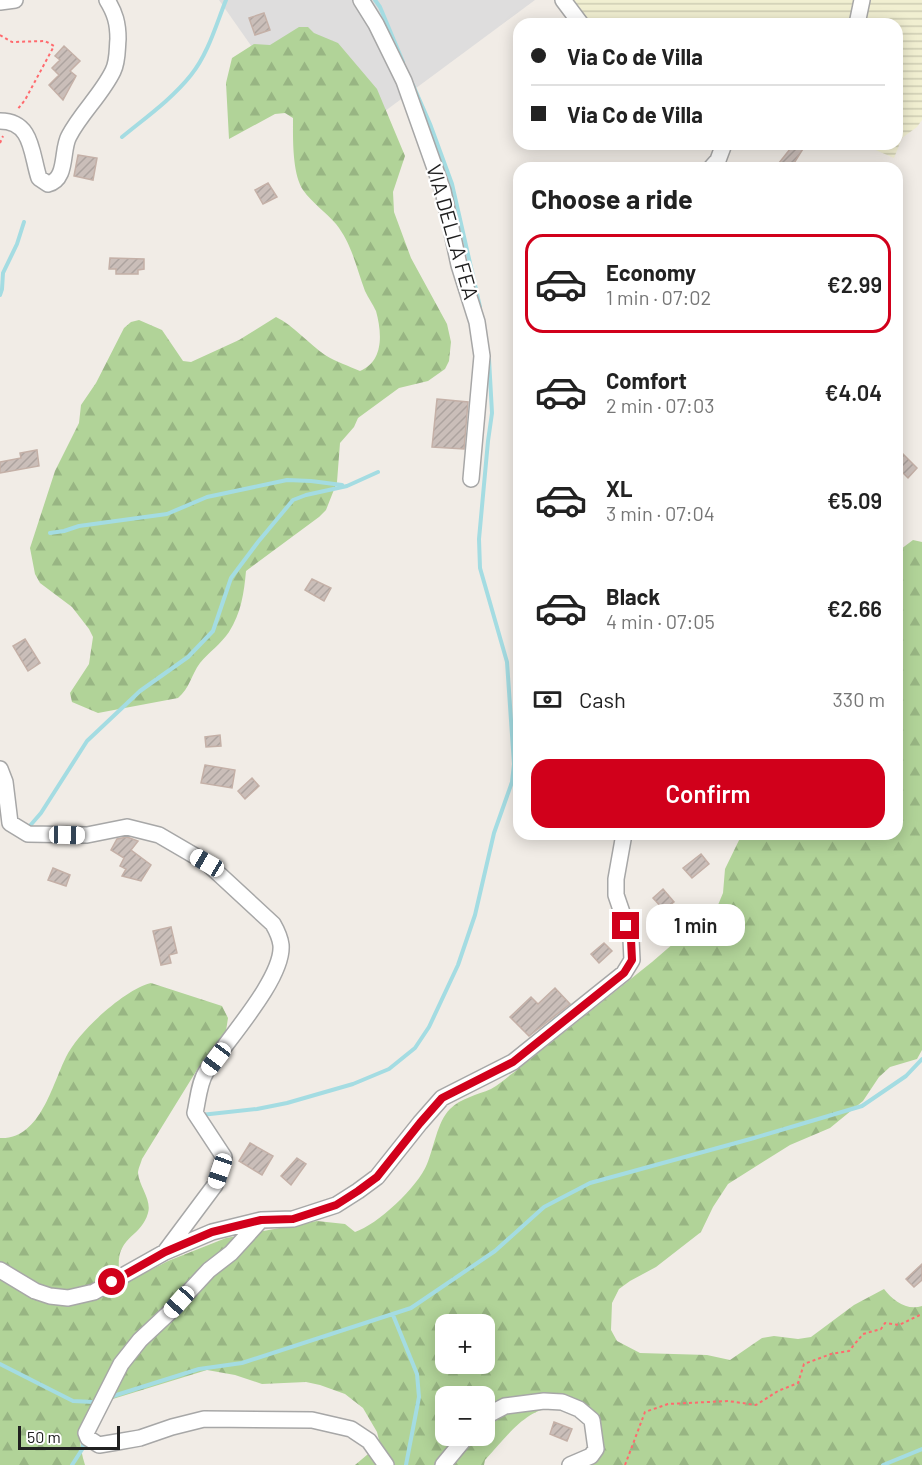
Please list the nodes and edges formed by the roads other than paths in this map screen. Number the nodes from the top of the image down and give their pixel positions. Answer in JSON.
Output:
{"nodes":[{"id":1,"x":15,"y":0,"type":"edge"},
{"id":2,"x":107,"y":0,"type":"edge"},
{"id":3,"x":361,"y":0,"type":"edge"},
{"id":4,"x":563,"y":0,"type":"edge"},
{"id":5,"x":862,"y":0,"type":"edge"},
{"id":6,"x":0,"y":2,"type":"edge"},
{"id":7,"x":576,"y":18,"type":"edge"},
{"id":8,"x":858,"y":18,"type":"edge"},
{"id":9,"x":4,"y":121,"type":"edge"},
{"id":10,"x":471,"y":479,"type":"dead end"},
{"id":11,"x":0,"y":769,"type":"edge"},
{"id":12,"x":623,"y":840,"type":"edge"},
{"id":13,"x":261,"y":1220,"type":"junction"},
{"id":14,"x":165,"y":1252,"type":"junction"},
{"id":15,"x":0,"y":1270,"type":"edge"},
{"id":16,"x":495,"y":1411,"type":"edge"},
{"id":17,"x":459,"y":1446,"type":"edge"},
{"id":18,"x":386,"y":1465,"type":"edge"},
{"id":19,"x":443,"y":1465,"type":"edge"},
{"id":20,"x":570,"y":1465,"type":"edge"}],
"edges":[{"from":1,"to":6,"type":"street"},
{"from":2,"to":9,"type":"street"},
{"from":3,"to":10,"type":"street","name":"VIA DELLA FEA"},
{"from":4,"to":7,"type":"street"},
{"from":5,"to":8,"type":"street"},
{"from":11,"to":14,"type":"street"},
{"from":12,"to":13,"type":"street"},
{"from":13,"to":14,"type":"street"},
{"from":13,"to":18,"type":"street"},
{"from":14,"to":15,"type":"street"},
{"from":16,"to":20,"type":"street"},
{"from":17,"to":19,"type":"street"}]}
